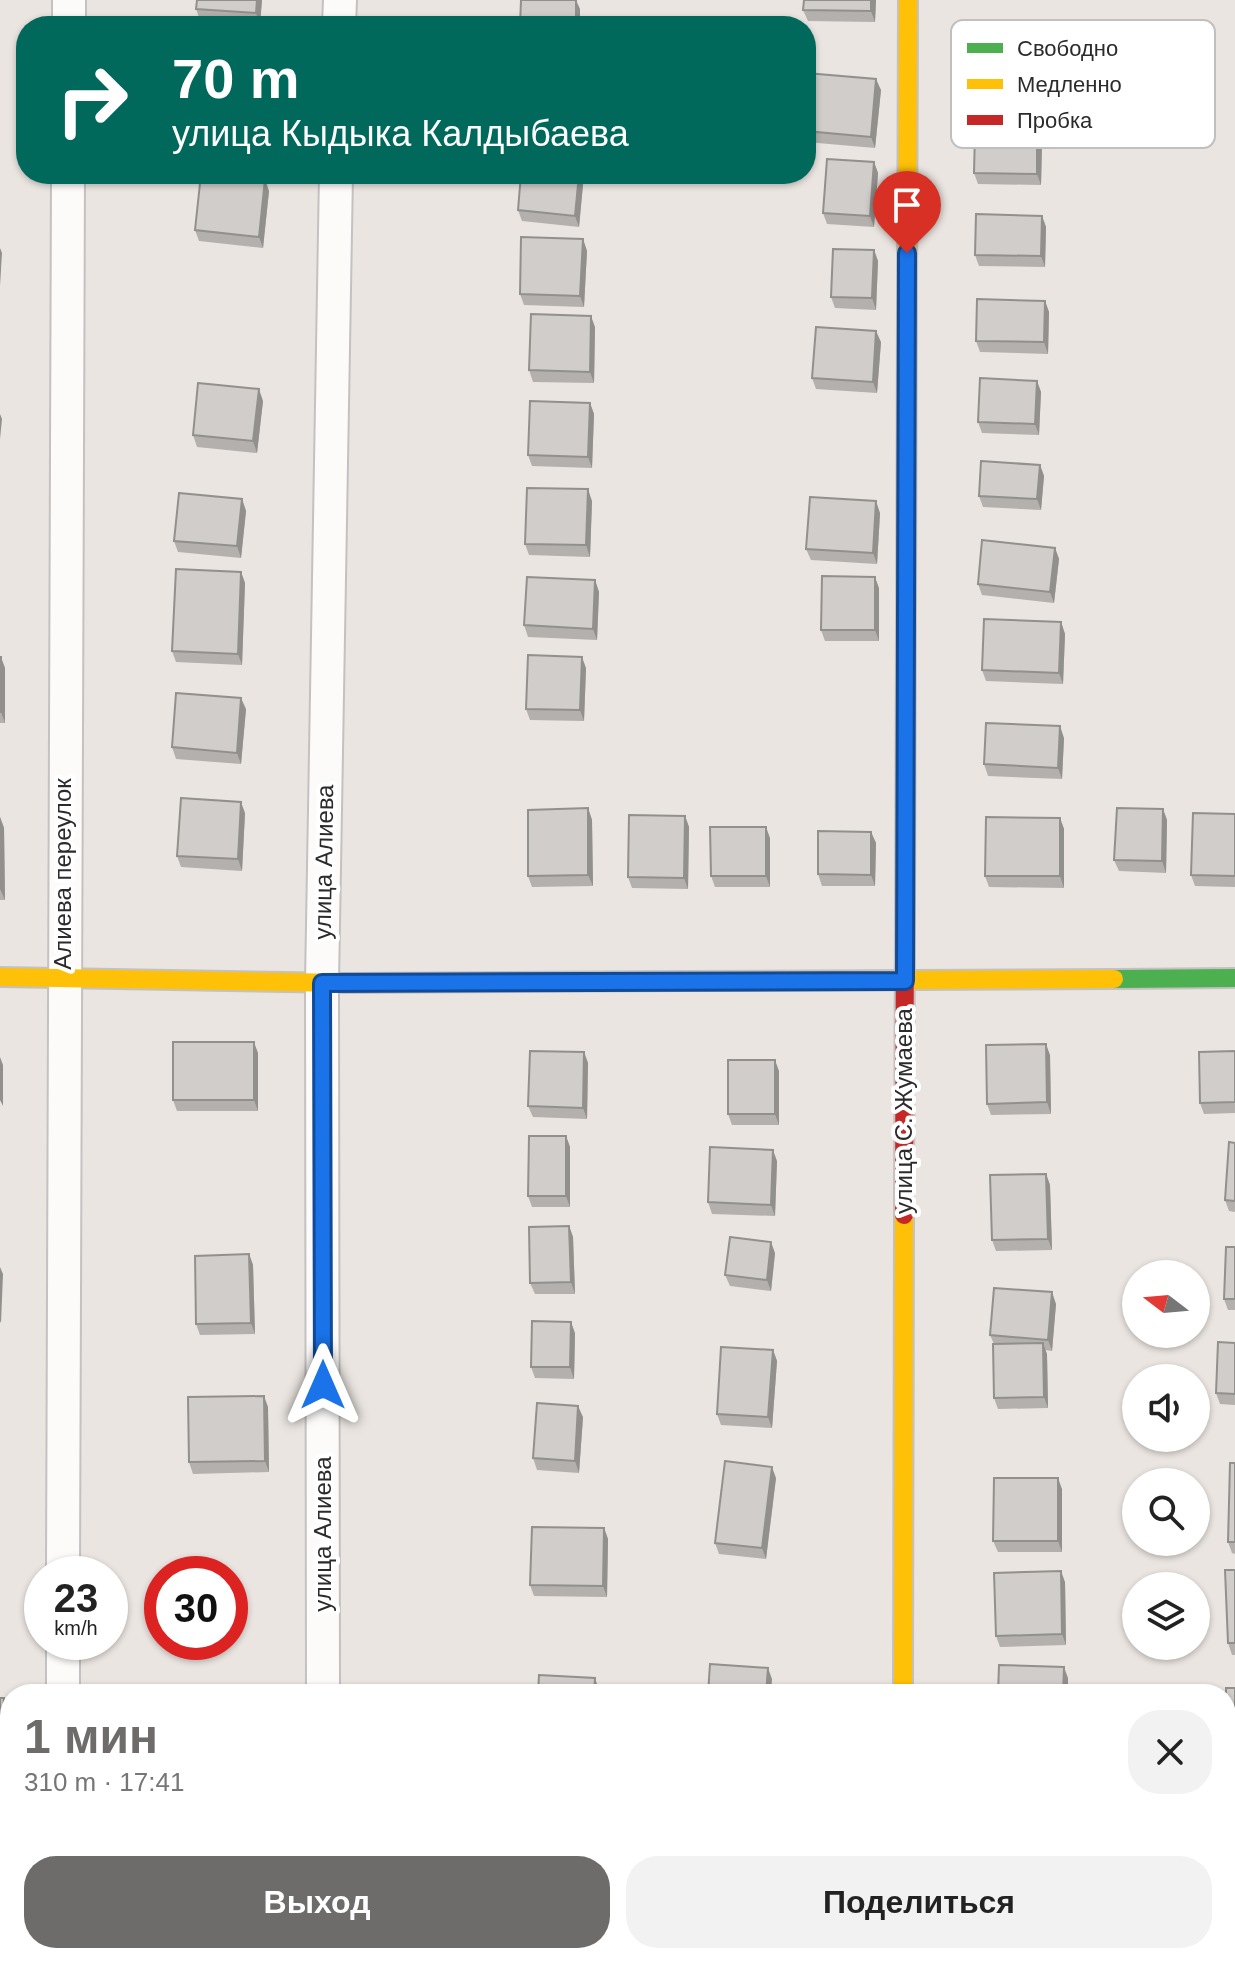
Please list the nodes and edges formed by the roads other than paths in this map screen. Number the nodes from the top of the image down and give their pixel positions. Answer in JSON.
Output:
{"nodes":[{"id":1,"x":908,"y":0,"type":"edge"},
{"id":2,"x":68,"y":184,"type":"edge"},
{"id":3,"x":336,"y":184,"type":"edge"},
{"id":4,"x":0,"y":977,"type":"edge"},
{"id":5,"x":1235,"y":978,"type":"edge"},
{"id":6,"x":63,"y":979,"type":"junction"},
{"id":7,"x":905,"y":981,"type":"junction"},
{"id":8,"x":322,"y":983,"type":"junction"},
{"id":9,"x":63,"y":1556,"type":"edge"},
{"id":10,"x":63,"y":1660,"type":"edge"},
{"id":11,"x":63,"y":1684,"type":"edge"},
{"id":12,"x":323,"y":1684,"type":"edge"},
{"id":13,"x":903,"y":1684,"type":"edge"}],
"edges":[{"from":1,"to":7,"type":"street","name":"улица С. Жумаева"},
{"from":2,"to":6,"type":"street","name":"Алиева переулок"},
{"from":3,"to":8,"type":"street","name":"улица Алиева"},
{"from":4,"to":6,"type":"street"},
{"from":5,"to":7,"type":"street"},
{"from":6,"to":8,"type":"street"},
{"from":6,"to":9,"type":"street","name":"Алиева переулок"},
{"from":7,"to":8,"type":"street"},
{"from":7,"to":13,"type":"street","name":"улица С. Жумаева"},
{"from":8,"to":12,"type":"street","name":"улица Алиева"},
{"from":10,"to":11,"type":"street"}]}
